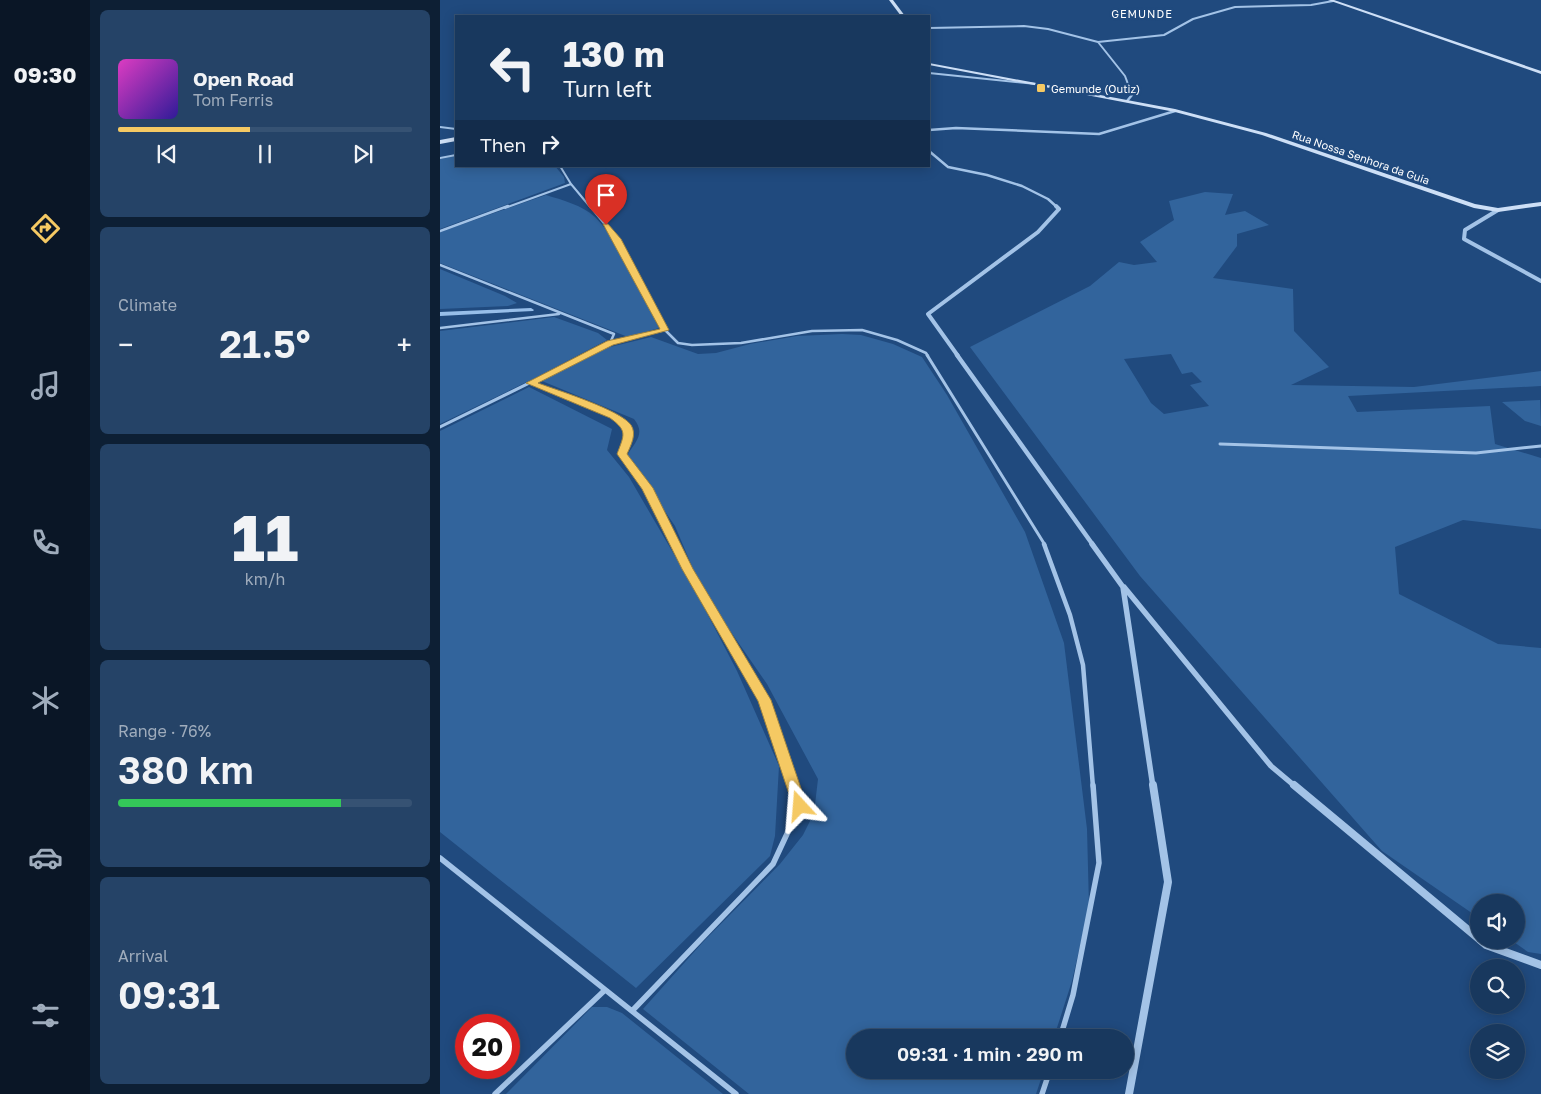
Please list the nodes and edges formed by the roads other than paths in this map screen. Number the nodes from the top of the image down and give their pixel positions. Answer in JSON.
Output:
{"nodes":[{"id":1,"x":891,"y":0,"type":"edge"},
{"id":2,"x":1331,"y":1,"type":"edge"},
{"id":3,"x":902,"y":15,"type":"edge"},
{"id":4,"x":930,"y":28,"type":"edge"},
{"id":5,"x":1098,"y":42,"type":"junction"},
{"id":6,"x":930,"y":64,"type":"edge"},
{"id":7,"x":930,"y":73,"type":"edge"},
{"id":8,"x":1541,"y":73,"type":"edge"},
{"id":9,"x":1036,"y":84,"type":"junction"},
{"id":10,"x":1127,"y":101,"type":"junction"},
{"id":11,"x":1175,"y":111,"type":"junction"},
{"id":12,"x":440,"y":127,"type":"edge"},
{"id":13,"x":455,"y":129,"type":"edge"},
{"id":14,"x":930,"y":130,"type":"edge"},
{"id":15,"x":455,"y":139,"type":"edge"},
{"id":16,"x":440,"y":142,"type":"edge"},
{"id":17,"x":930,"y":152,"type":"edge"},
{"id":18,"x":455,"y":155,"type":"edge"},
{"id":19,"x":440,"y":158,"type":"edge"},
{"id":20,"x":561,"y":167,"type":"edge"},
{"id":21,"x":571,"y":184,"type":"junction"},
{"id":22,"x":1541,"y":204,"type":"edge"},
{"id":23,"x":1498,"y":210,"type":"junction"},
{"id":24,"x":440,"y":231,"type":"edge"},
{"id":25,"x":440,"y":265,"type":"edge"},
{"id":26,"x":1541,"y":281,"type":"edge"},
{"id":27,"x":562,"y":314,"type":"junction"},
{"id":28,"x":440,"y":328,"type":"edge"},
{"id":29,"x":665,"y":330,"type":"junction"},
{"id":30,"x":610,"y":343,"type":"junction"},
{"id":31,"x":530,"y":383,"type":"junction"},
{"id":32,"x":440,"y":427,"type":"edge"},
{"id":33,"x":1220,"y":444,"type":"dead end"},
{"id":34,"x":1541,"y":446,"type":"edge"},
{"id":35,"x":1124,"y":587,"type":"junction"},
{"id":36,"x":440,"y":858,"type":"edge"},
{"id":37,"x":1470,"y":932,"type":"edge"},
{"id":38,"x":1496,"y":949,"type":"edge"},
{"id":39,"x":1541,"y":966,"type":"edge"},
{"id":40,"x":605,"y":990,"type":"junction"},
{"id":41,"x":632,"y":1011,"type":"junction"},
{"id":42,"x":1063,"y":1029,"type":"edge"},
{"id":43,"x":1047,"y":1079,"type":"edge"},
{"id":44,"x":495,"y":1094,"type":"edge"},
{"id":45,"x":736,"y":1094,"type":"edge"},
{"id":46,"x":1042,"y":1094,"type":"edge"},
{"id":47,"x":1130,"y":1094,"type":"edge"}],
"edges":[{"from":1,"to":3,"type":"street"},
{"from":2,"to":5,"type":"street"},
{"from":2,"to":8,"type":"street"},
{"from":4,"to":5,"type":"street"},
{"from":5,"to":10,"type":"street"},
{"from":6,"to":9,"type":"street","name":"Rua Nossa Senhora da Guia"},
{"from":7,"to":9,"type":"street"},
{"from":9,"to":10,"type":"street","name":"Rua Nossa Senhora da Guia"},
{"from":10,"to":11,"type":"street","name":"Rua Nossa Senhora da Guia"},
{"from":11,"to":14,"type":"street"},
{"from":11,"to":23,"type":"street","name":"Rua Nossa Senhora da Guia"},
{"from":12,"to":13,"type":"lane"},
{"from":15,"to":16,"type":"street"},
{"from":17,"to":35,"type":"street"},
{"from":18,"to":19,"type":"lane"},
{"from":20,"to":21,"type":"lane"},
{"from":21,"to":24,"type":"lane"},
{"from":21,"to":29,"type":"lane"},
{"from":22,"to":23,"type":"street","name":"Rua Nossa Senhora da Guia"},
{"from":23,"to":26,"type":"street"},
{"from":25,"to":27,"type":"lane"},
{"from":27,"to":28,"type":"lane"},
{"from":27,"to":30,"type":"lane"},
{"from":29,"to":30,"type":"lane"},
{"from":29,"to":42,"type":"lane"},
{"from":30,"to":31,"type":"lane"},
{"from":31,"to":32,"type":"lane"},
{"from":31,"to":41,"type":"lane"},
{"from":33,"to":34,"type":"lane"},
{"from":35,"to":37,"type":"street"},
{"from":35,"to":47,"type":"street"},
{"from":36,"to":40,"type":"lane"},
{"from":38,"to":39,"type":"street"},
{"from":40,"to":41,"type":"lane"},
{"from":40,"to":44,"type":"lane"},
{"from":41,"to":45,"type":"lane"},
{"from":43,"to":46,"type":"lane"}]}
